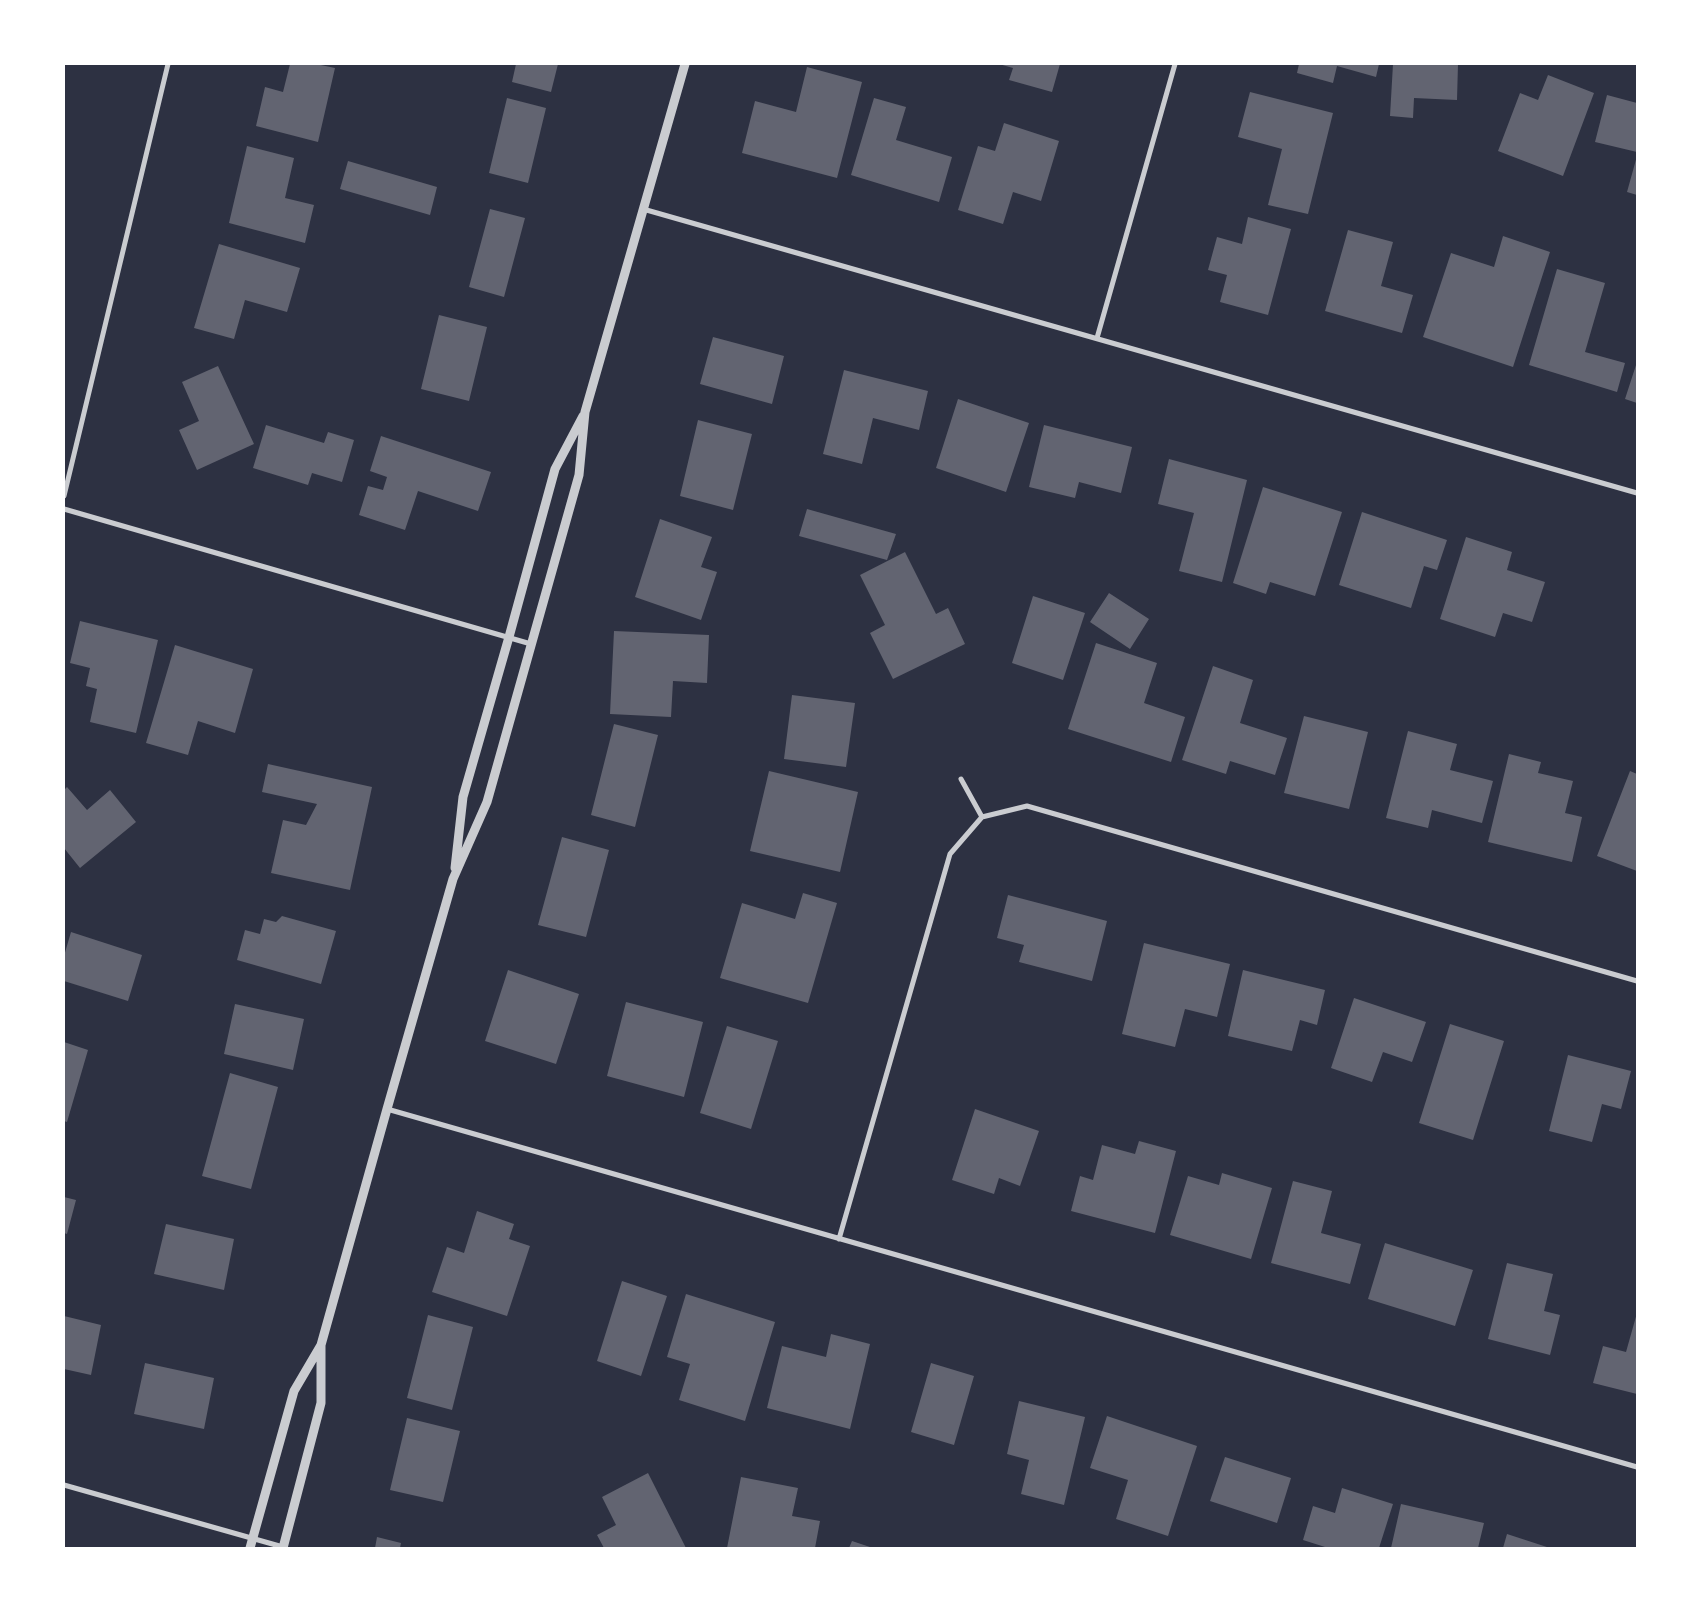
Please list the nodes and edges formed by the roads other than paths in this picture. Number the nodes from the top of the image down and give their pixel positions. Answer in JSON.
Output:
{"nodes":[{"id":1,"x":168,"y":64,"type":"edge"},
{"id":2,"x":685,"y":64,"type":"edge"},
{"id":3,"x":1175,"y":64,"type":"edge"},
{"id":4,"x":643,"y":209,"type":"junction"},
{"id":5,"x":1097,"y":338,"type":"junction"},
{"id":6,"x":585,"y":412,"type":"junction"},
{"id":7,"x":1637,"y":494,"type":"edge"},
{"id":8,"x":64,"y":496,"type":"edge"},
{"id":9,"x":64,"y":509,"type":"edge"},
{"id":10,"x":509,"y":637,"type":"junction"},
{"id":11,"x":531,"y":644,"type":"junction"},
{"id":12,"x":961,"y":779,"type":"dead end"},
{"id":13,"x":982,"y":817,"type":"junction"},
{"id":14,"x":454,"y":878,"type":"junction"},
{"id":15,"x":1637,"y":981,"type":"edge"},
{"id":16,"x":387,"y":1109,"type":"junction"},
{"id":17,"x":839,"y":1239,"type":"junction"},
{"id":18,"x":321,"y":1344,"type":"junction"},
{"id":19,"x":1637,"y":1467,"type":"edge"},
{"id":20,"x":64,"y":1485,"type":"edge"},
{"id":21,"x":252,"y":1538,"type":"junction"},
{"id":22,"x":250,"y":1548,"type":"edge"},
{"id":23,"x":283,"y":1548,"type":"edge"}],
"edges":[{"from":1,"to":8,"type":"street"},
{"from":2,"to":4,"type":"street"},
{"from":3,"to":5,"type":"street"},
{"from":4,"to":5,"type":"street"},
{"from":4,"to":6,"type":"street"},
{"from":5,"to":7,"type":"street"},
{"from":6,"to":10,"type":"street"},
{"from":6,"to":11,"type":"street"},
{"from":9,"to":10,"type":"street"},
{"from":10,"to":11,"type":"street"},
{"from":10,"to":14,"type":"street"},
{"from":11,"to":14,"type":"street"},
{"from":12,"to":13,"type":"street"},
{"from":13,"to":15,"type":"street"},
{"from":13,"to":17,"type":"street"},
{"from":14,"to":16,"type":"street"},
{"from":16,"to":17,"type":"street"},
{"from":16,"to":18,"type":"street"},
{"from":17,"to":19,"type":"street"},
{"from":18,"to":21,"type":"street"},
{"from":18,"to":23,"type":"street"},
{"from":20,"to":21,"type":"street"},
{"from":21,"to":22,"type":"street"},
{"from":21,"to":23,"type":"street"}]}
